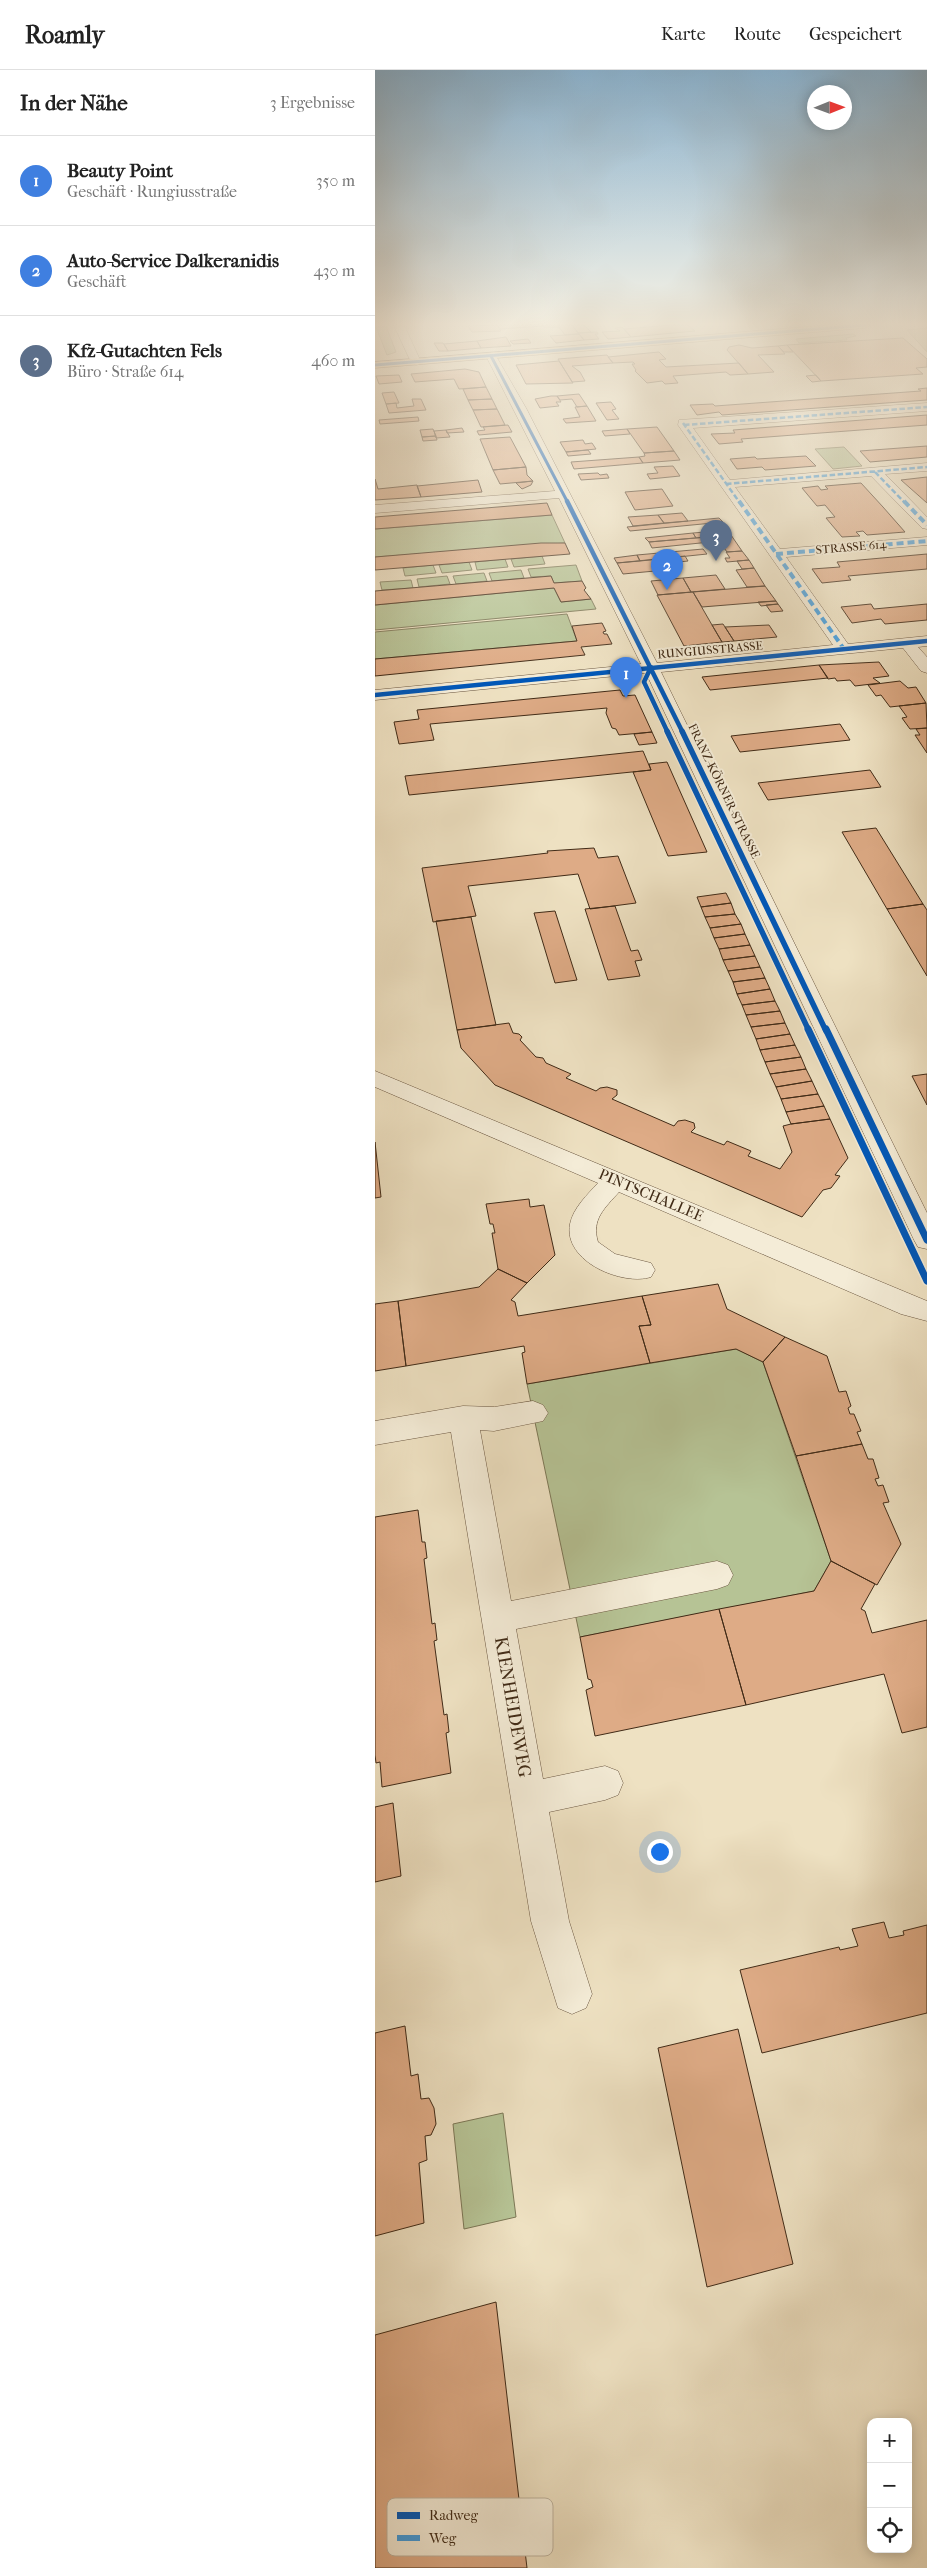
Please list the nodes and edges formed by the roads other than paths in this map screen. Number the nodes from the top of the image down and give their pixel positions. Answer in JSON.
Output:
{"nodes":[{"id":1,"x":536,"y":442,"type":"edge"},
{"id":2,"x":696,"y":442,"type":"edge"},
{"id":3,"x":927,"y":468,"type":"edge"},
{"id":4,"x":875,"y":472,"type":"junction"},
{"id":5,"x":726,"y":484,"type":"junction"},
{"id":6,"x":564,"y":494,"type":"junction"},
{"id":7,"x":375,"y":509,"type":"edge"},
{"id":8,"x":927,"y":525,"type":"edge"},
{"id":9,"x":927,"y":541,"type":"edge"},
{"id":10,"x":776,"y":554,"type":"junction"},
{"id":11,"x":927,"y":641,"type":"edge"},
{"id":12,"x":907,"y":643,"type":"junction"},
{"id":13,"x":844,"y":649,"type":"junction"},
{"id":14,"x":651,"y":667,"type":"junction"},
{"id":15,"x":927,"y":668,"type":"edge"},
{"id":16,"x":375,"y":695,"type":"edge"},
{"id":17,"x":375,"y":1078,"type":"edge"},
{"id":18,"x":616,"y":1180,"type":"junction"},
{"id":19,"x":927,"y":1240,"type":"edge"},
{"id":20,"x":642,"y":1270,"type":"dead end"},
{"id":21,"x":927,"y":1311,"type":"edge"},
{"id":22,"x":533,"y":1413,"type":"dead end"},
{"id":23,"x":463,"y":1418,"type":"junction"},
{"id":24,"x":375,"y":1433,"type":"edge"},
{"id":25,"x":717,"y":1575,"type":"dead end"},
{"id":26,"x":497,"y":1618,"type":"junction"},
{"id":27,"x":605,"y":1783,"type":"dead end"},
{"id":28,"x":529,"y":1799,"type":"junction"},
{"id":29,"x":572,"y":1994,"type":"dead end"}],
"edges":[{"from":1,"to":6,"type":"street","name":"FRANZ-KÖRNER-STRASSE"},
{"from":2,"to":5,"type":"street"},
{"from":3,"to":4,"type":"street"},
{"from":4,"to":5,"type":"street"},
{"from":4,"to":8,"type":"street"},
{"from":5,"to":10,"type":"street"},
{"from":6,"to":7,"type":"street"},
{"from":6,"to":14,"type":"street","name":"FRANZ-KÖRNER-STRASSE"},
{"from":9,"to":10,"type":"street","name":"STRASSE 614"},
{"from":10,"to":13,"type":"street"},
{"from":11,"to":12,"type":"street","name":"RUNGIUSSTRASSE"},
{"from":12,"to":13,"type":"street","name":"RUNGIUSSTRASSE"},
{"from":12,"to":15,"type":"street"},
{"from":13,"to":14,"type":"street","name":"RUNGIUSSTRASSE"},
{"from":14,"to":16,"type":"street","name":"RUNGIUSSTRASSE"},
{"from":14,"to":19,"type":"street","name":"FRANZ-KÖRNER-STRASSE"},
{"from":17,"to":18,"type":"street","name":"PINTSCHALLEE"},
{"from":18,"to":20,"type":"street"},
{"from":18,"to":21,"type":"street","name":"PINTSCHALLEE"},
{"from":22,"to":23,"type":"street"},
{"from":23,"to":24,"type":"street"},
{"from":23,"to":26,"type":"street","name":"KIENHEIDEWEG"},
{"from":25,"to":26,"type":"street"},
{"from":26,"to":28,"type":"street","name":"KIENHEIDEWEG"},
{"from":27,"to":28,"type":"street"},
{"from":28,"to":29,"type":"street","name":"KIENHEIDEWEG"}]}
